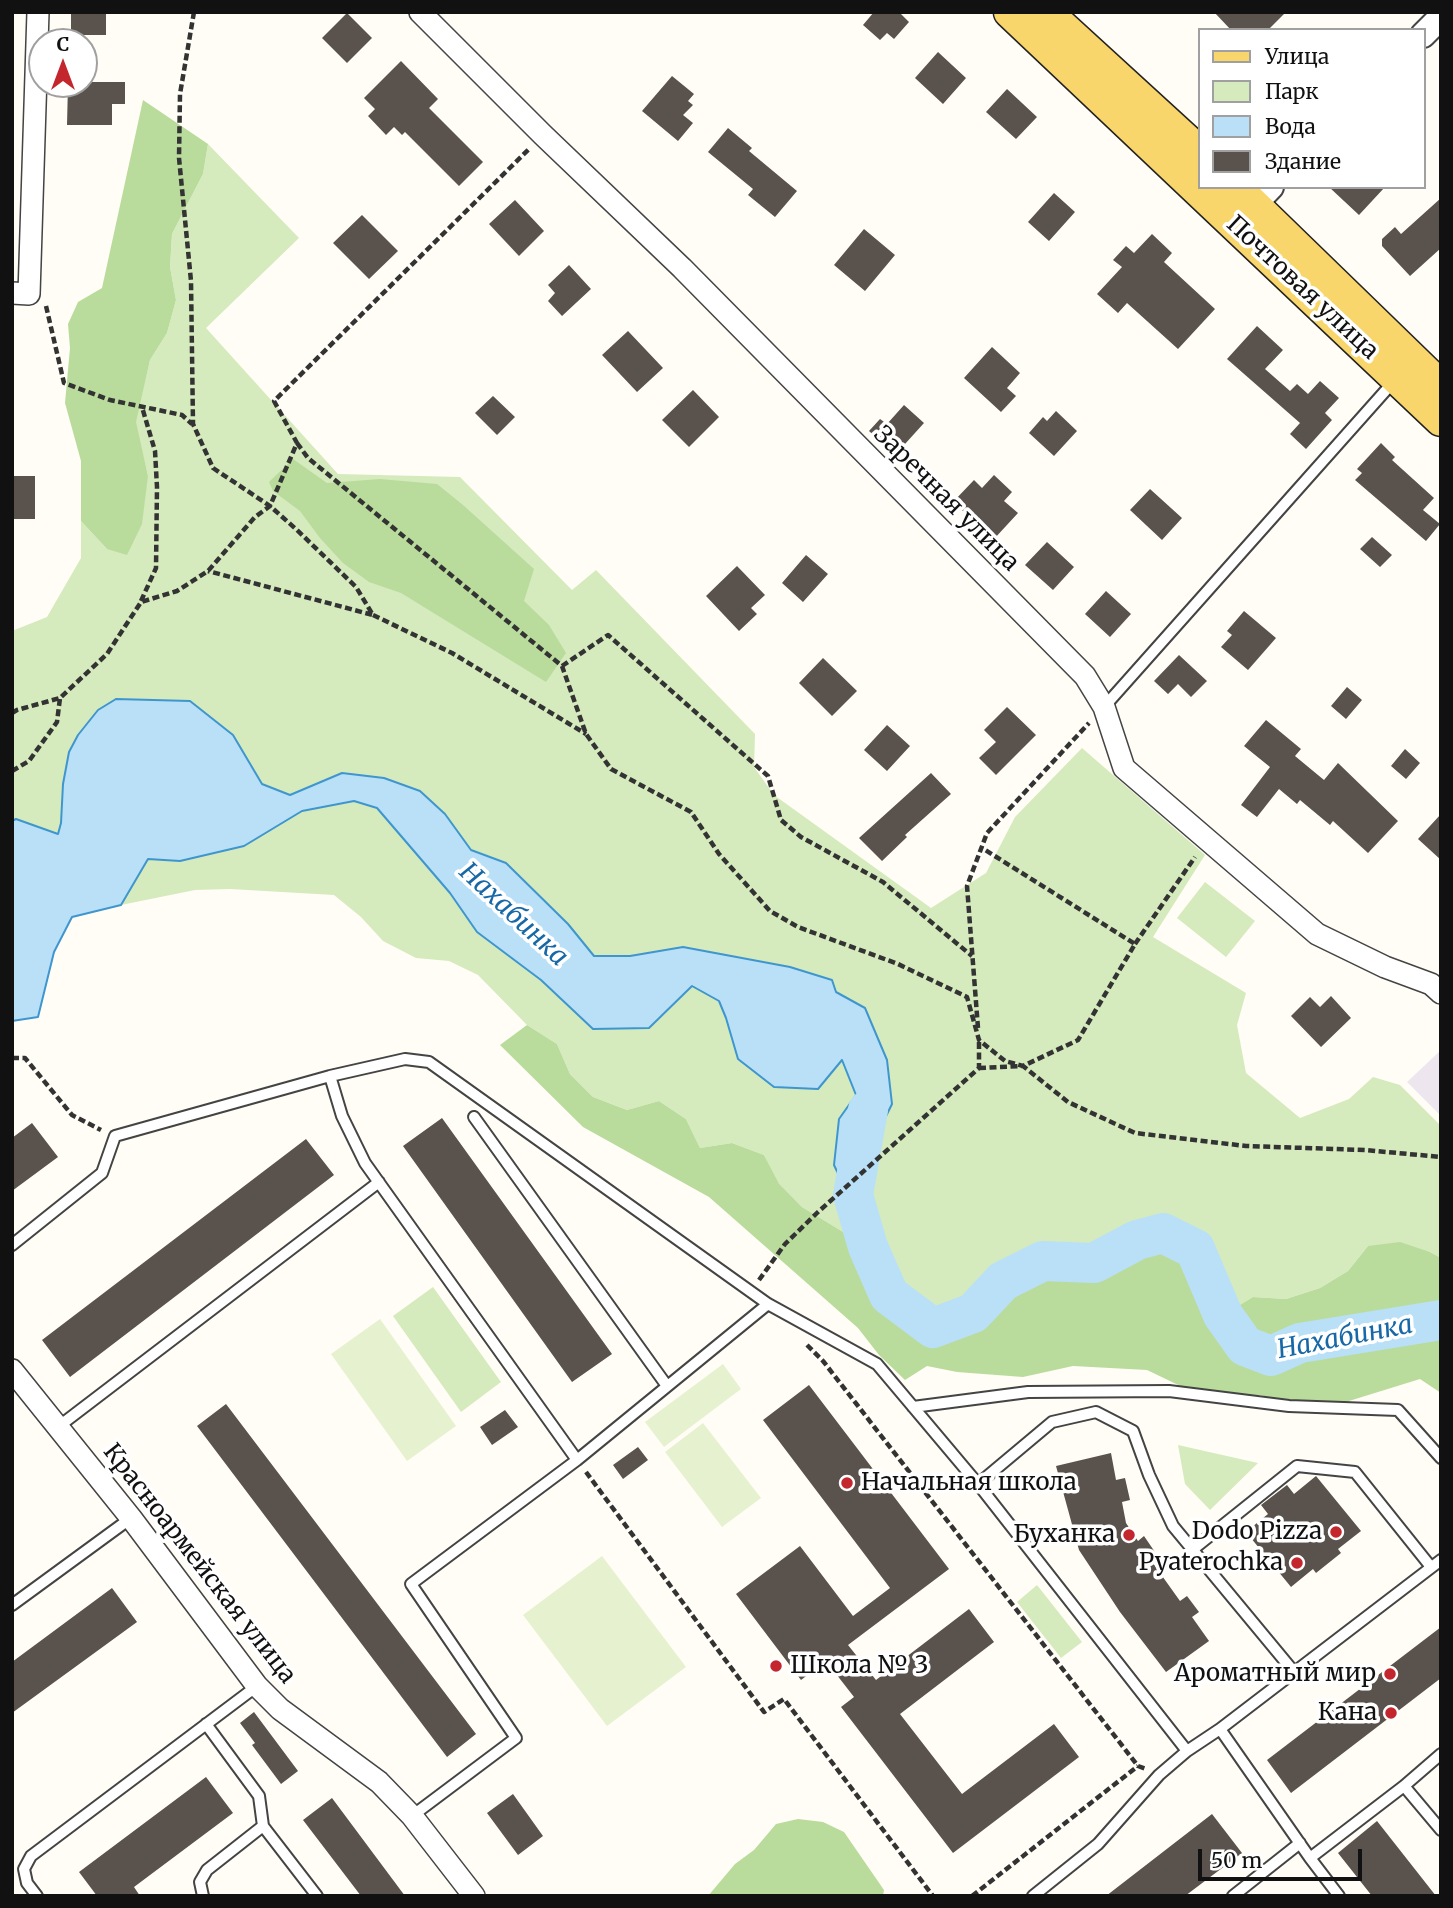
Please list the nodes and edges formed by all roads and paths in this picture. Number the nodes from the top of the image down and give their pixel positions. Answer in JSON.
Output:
{"nodes":[{"id":1,"x":38,"y":12,"type":"edge"},
{"id":2,"x":194,"y":12,"type":"edge"},
{"id":3,"x":420,"y":12,"type":"edge"},
{"id":4,"x":1010,"y":12,"type":"edge"},
{"id":5,"x":1046,"y":12,"type":"edge"},
{"id":6,"x":543,"y":135,"type":"junction"},
{"id":7,"x":1198,"y":151,"type":"edge"},
{"id":8,"x":1198,"y":161,"type":"edge"},
{"id":9,"x":1233,"y":189,"type":"edge"},
{"id":10,"x":1248,"y":201,"type":"edge"},
{"id":11,"x":20,"y":293,"type":"edge"},
{"id":12,"x":1397,"y":378,"type":"junction"},
{"id":13,"x":1441,"y":387,"type":"edge"},
{"id":14,"x":142,"y":407,"type":"junction"},
{"id":15,"x":1441,"y":420,"type":"edge"},
{"id":16,"x":193,"y":424,"type":"junction"},
{"id":17,"x":297,"y":443,"type":"junction"},
{"id":18,"x":270,"y":506,"type":"junction"},
{"id":19,"x":208,"y":571,"type":"junction"},
{"id":20,"x":141,"y":602,"type":"junction"},
{"id":21,"x":373,"y":615,"type":"junction"},
{"id":22,"x":562,"y":666,"type":"junction"},
{"id":23,"x":60,"y":698,"type":"junction"},
{"id":24,"x":1104,"y":707,"type":"junction"},
{"id":25,"x":12,"y":713,"type":"edge"},
{"id":26,"x":586,"y":734,"type":"junction"},
{"id":27,"x":12,"y":771,"type":"edge"},
{"id":28,"x":1207,"y":839,"type":"junction"},
{"id":29,"x":982,"y":848,"type":"junction"},
{"id":30,"x":1135,"y":944,"type":"junction"},
{"id":31,"x":972,"y":956,"type":"junction"},
{"id":32,"x":1441,"y":993,"type":"edge"},
{"id":33,"x":979,"y":1040,"type":"junction"},
{"id":34,"x":12,"y":1058,"type":"edge"},
{"id":35,"x":1023,"y":1066,"type":"junction"},
{"id":36,"x":979,"y":1069,"type":"junction"},
{"id":37,"x":330,"y":1076,"type":"junction"},
{"id":38,"x":474,"y":1118,"type":"dead end"},
{"id":39,"x":115,"y":1136,"type":"junction"},
{"id":40,"x":1441,"y":1157,"type":"edge"},
{"id":41,"x":379,"y":1182,"type":"junction"},
{"id":42,"x":12,"y":1245,"type":"edge"},
{"id":43,"x":764,"y":1271,"type":"dead end"},
{"id":44,"x":768,"y":1304,"type":"junction"},
{"id":45,"x":805,"y":1342,"type":"dead end"},
{"id":46,"x":12,"y":1370,"type":"edge"},
{"id":47,"x":667,"y":1387,"type":"junction"},
{"id":48,"x":913,"y":1407,"type":"junction"},
{"id":49,"x":58,"y":1427,"type":"junction"},
{"id":50,"x":1441,"y":1458,"type":"edge"},
{"id":51,"x":577,"y":1460,"type":"junction"},
{"id":52,"x":978,"y":1484,"type":"junction"},
{"id":53,"x":131,"y":1518,"type":"junction"},
{"id":54,"x":1192,"y":1550,"type":"junction"},
{"id":55,"x":1441,"y":1560,"type":"edge"},
{"id":56,"x":1431,"y":1567,"type":"junction"},
{"id":57,"x":12,"y":1605,"type":"edge"},
{"id":58,"x":1294,"y":1672,"type":"junction"},
{"id":59,"x":257,"y":1686,"type":"junction"},
{"id":60,"x":206,"y":1724,"type":"junction"},
{"id":61,"x":1220,"y":1729,"type":"junction"},
{"id":62,"x":1187,"y":1751,"type":"junction"},
{"id":63,"x":1441,"y":1754,"type":"edge"},
{"id":64,"x":1138,"y":1766,"type":"junction"},
{"id":65,"x":1160,"y":1775,"type":"junction"},
{"id":66,"x":1404,"y":1786,"type":"junction"},
{"id":67,"x":412,"y":1816,"type":"junction"},
{"id":68,"x":263,"y":1826,"type":"junction"},
{"id":69,"x":1441,"y":1830,"type":"edge"},
{"id":70,"x":1300,"y":1843,"type":"junction"},
{"id":71,"x":1310,"y":1858,"type":"junction"},
{"id":72,"x":37,"y":1896,"type":"edge"},
{"id":73,"x":203,"y":1896,"type":"edge"},
{"id":74,"x":317,"y":1896,"type":"edge"},
{"id":75,"x":474,"y":1896,"type":"edge"},
{"id":76,"x":933,"y":1896,"type":"edge"},
{"id":77,"x":972,"y":1896,"type":"edge"},
{"id":78,"x":1033,"y":1896,"type":"edge"},
{"id":79,"x":1233,"y":1896,"type":"edge"},
{"id":80,"x":1339,"y":1896,"type":"edge"}],
"edges":[{"from":1,"to":11,"type":"street"},
{"from":2,"to":16,"type":"path"},
{"from":3,"to":6,"type":"street","name":"Заречная улица"},
{"from":4,"to":8,"type":"main road","name":"Почтовая улица"},
{"from":5,"to":7,"type":"main road"},
{"from":6,"to":17,"type":"path"},
{"from":6,"to":24,"type":"street","name":"Заречная улица"},
{"from":9,"to":10,"type":"main road","name":"Почтовая улица"},
{"from":10,"to":12,"type":"main road","name":"Почтовая улица"},
{"from":10,"to":13,"type":"main road","name":"Почтовая улица"},
{"from":11,"to":14,"type":"path"},
{"from":12,"to":15,"type":"main road","name":"Почтовая улица"},
{"from":12,"to":24,"type":"lane"},
{"from":14,"to":16,"type":"path"},
{"from":14,"to":20,"type":"path"},
{"from":16,"to":18,"type":"path"},
{"from":17,"to":18,"type":"path"},
{"from":17,"to":22,"type":"path"},
{"from":18,"to":19,"type":"path"},
{"from":18,"to":21,"type":"path"},
{"from":19,"to":20,"type":"path"},
{"from":19,"to":21,"type":"path"},
{"from":20,"to":23,"type":"path"},
{"from":21,"to":26,"type":"path"},
{"from":22,"to":26,"type":"path"},
{"from":22,"to":31,"type":"path"},
{"from":23,"to":25,"type":"path"},
{"from":23,"to":27,"type":"path"},
{"from":24,"to":28,"type":"street","name":"Заречная улица"},
{"from":24,"to":29,"type":"path"},
{"from":26,"to":33,"type":"path"},
{"from":28,"to":30,"type":"path"},
{"from":28,"to":32,"type":"street","name":"Заречная улица"},
{"from":29,"to":30,"type":"path"},
{"from":29,"to":31,"type":"path"},
{"from":30,"to":35,"type":"path"},
{"from":31,"to":33,"type":"path"},
{"from":33,"to":35,"type":"path"},
{"from":33,"to":36,"type":"path"},
{"from":34,"to":39,"type":"path"},
{"from":35,"to":36,"type":"path"},
{"from":35,"to":40,"type":"path"},
{"from":36,"to":43,"type":"path"},
{"from":37,"to":39,"type":"lane"},
{"from":37,"to":41,"type":"lane"},
{"from":37,"to":44,"type":"lane"},
{"from":38,"to":47,"type":"lane"},
{"from":39,"to":42,"type":"lane"},
{"from":41,"to":49,"type":"lane"},
{"from":41,"to":51,"type":"lane"},
{"from":44,"to":47,"type":"lane"},
{"from":44,"to":48,"type":"lane"},
{"from":45,"to":64,"type":"path"},
{"from":46,"to":49,"type":"street","name":"Красноармейская улица"},
{"from":47,"to":51,"type":"lane"},
{"from":48,"to":50,"type":"lane"},
{"from":48,"to":52,"type":"lane"},
{"from":49,"to":53,"type":"street","name":"Красноармейская улица"},
{"from":51,"to":67,"type":"lane"},
{"from":51,"to":76,"type":"path"},
{"from":52,"to":54,"type":"lane"},
{"from":52,"to":62,"type":"lane"},
{"from":53,"to":57,"type":"lane"},
{"from":53,"to":59,"type":"street","name":"Красноармейская улица"},
{"from":54,"to":56,"type":"lane"},
{"from":54,"to":58,"type":"lane"},
{"from":55,"to":56,"type":"lane"},
{"from":56,"to":58,"type":"lane"},
{"from":58,"to":61,"type":"lane"},
{"from":59,"to":60,"type":"lane"},
{"from":59,"to":67,"type":"street","name":"Красноармейская улица"},
{"from":60,"to":68,"type":"lane"},
{"from":60,"to":72,"type":"lane"},
{"from":61,"to":62,"type":"lane"},
{"from":61,"to":70,"type":"lane"},
{"from":62,"to":65,"type":"lane"},
{"from":63,"to":66,"type":"lane"},
{"from":64,"to":65,"type":"path"},
{"from":64,"to":77,"type":"path"},
{"from":65,"to":78,"type":"lane"},
{"from":66,"to":69,"type":"lane"},
{"from":66,"to":71,"type":"lane"},
{"from":67,"to":75,"type":"street","name":"Красноармейская улица"},
{"from":68,"to":73,"type":"lane"},
{"from":68,"to":74,"type":"lane"},
{"from":70,"to":71,"type":"lane"},
{"from":70,"to":79,"type":"lane"},
{"from":71,"to":80,"type":"lane"}]}
